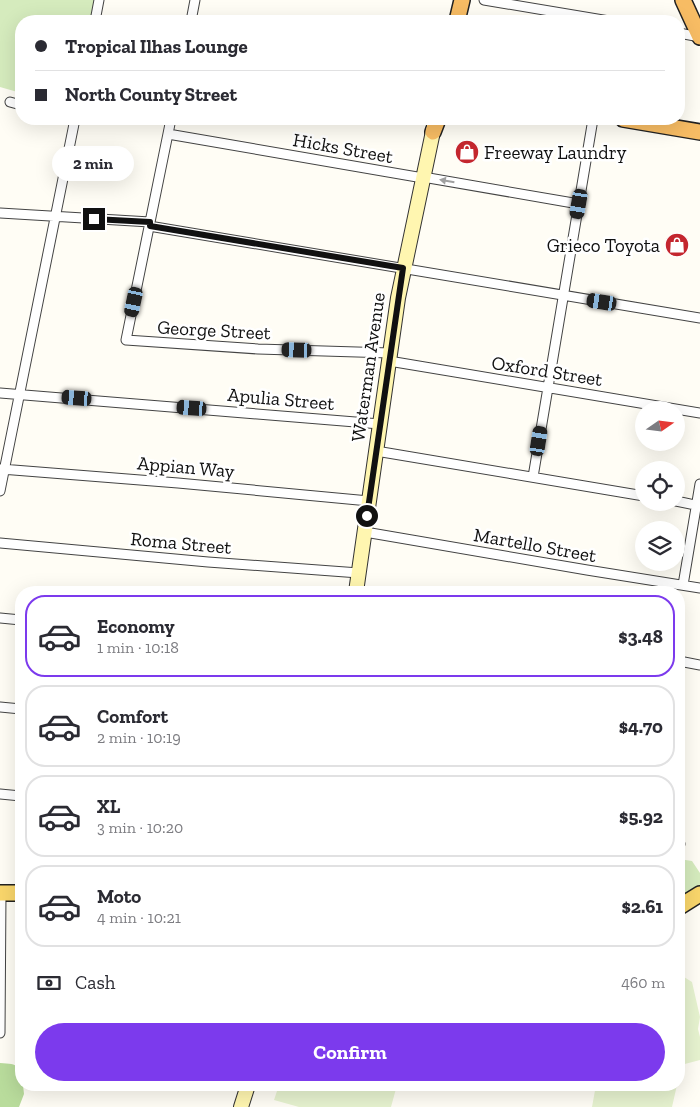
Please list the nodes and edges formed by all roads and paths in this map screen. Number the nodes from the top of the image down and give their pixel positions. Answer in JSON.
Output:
{"nodes":[{"id":1,"x":99,"y":0,"type":"edge"},
{"id":2,"x":195,"y":0,"type":"edge"},
{"id":3,"x":462,"y":0,"type":"edge"},
{"id":4,"x":484,"y":0,"type":"edge"},
{"id":5,"x":682,"y":0,"type":"edge"},
{"id":6,"x":96,"y":15,"type":"edge"},
{"id":7,"x":192,"y":15,"type":"edge"},
{"id":8,"x":458,"y":15,"type":"edge"},
{"id":9,"x":573,"y":15,"type":"edge"},
{"id":10,"x":685,"y":34,"type":"edge"},
{"id":11,"x":700,"y":37,"type":"edge"},
{"id":12,"x":10,"y":102,"type":"dead end"},
{"id":13,"x":15,"y":103,"type":"edge"},
{"id":14,"x":74,"y":125,"type":"edge"},
{"id":15,"x":170,"y":125,"type":"edge"},
{"id":16,"x":435,"y":125,"type":"edge"},
{"id":17,"x":592,"y":125,"type":"edge"},
{"id":18,"x":662,"y":125,"type":"edge"},
{"id":19,"x":695,"y":130,"type":"edge"},
{"id":20,"x":168,"y":134,"type":"junction"},
{"id":21,"x":423,"y":177,"type":"junction"},
{"id":22,"x":579,"y":204,"type":"junction"},
{"id":23,"x":0,"y":213,"type":"edge"},
{"id":24,"x":56,"y":216,"type":"junction"},
{"id":25,"x":150,"y":224,"type":"junction"},
{"id":26,"x":403,"y":268,"type":"junction"},
{"id":27,"x":564,"y":295,"type":"junction"},
{"id":28,"x":700,"y":318,"type":"edge"},
{"id":29,"x":389,"y":357,"type":"junction"},
{"id":30,"x":548,"y":388,"type":"junction"},
{"id":31,"x":0,"y":393,"type":"edge"},
{"id":32,"x":20,"y":394,"type":"junction"},
{"id":33,"x":700,"y":412,"type":"edge"},
{"id":34,"x":380,"y":424,"type":"junction"},
{"id":35,"x":376,"y":451,"type":"junction"},
{"id":36,"x":2,"y":469,"type":"edge"},
{"id":37,"x":533,"y":477,"type":"junction"},
{"id":38,"x":700,"y":484,"type":"edge"},
{"id":39,"x":0,"y":491,"type":"edge"},
{"id":40,"x":635,"y":494,"type":"edge"},
{"id":41,"x":369,"y":501,"type":"junction"},
{"id":42,"x":685,"y":503,"type":"edge"},
{"id":43,"x":698,"y":505,"type":"edge"},
{"id":44,"x":365,"y":532,"type":"junction"},
{"id":45,"x":0,"y":543,"type":"edge"},
{"id":46,"x":359,"y":573,"type":"junction"},
{"id":47,"x":683,"y":585,"type":"junction"},
{"id":48,"x":357,"y":586,"type":"edge"},
{"id":49,"x":700,"y":588,"type":"edge"},
{"id":50,"x":0,"y":618,"type":"edge"},
{"id":51,"x":15,"y":619,"type":"edge"},
{"id":52,"x":685,"y":662,"type":"edge"},
{"id":53,"x":700,"y":665,"type":"edge"},
{"id":54,"x":0,"y":707,"type":"edge"},
{"id":55,"x":15,"y":708,"type":"edge"},
{"id":56,"x":0,"y":794,"type":"edge"},
{"id":57,"x":15,"y":795,"type":"edge"},
{"id":58,"x":0,"y":893,"type":"edge"},
{"id":59,"x":15,"y":893,"type":"edge"},
{"id":60,"x":700,"y":894,"type":"edge"},
{"id":61,"x":685,"y":903,"type":"edge"},
{"id":62,"x":0,"y":1033,"type":"edge"},
{"id":63,"x":246,"y":1091,"type":"edge"},
{"id":64,"x":240,"y":1107,"type":"edge"}],
"edges":[{"from":1,"to":6,"type":"street"},
{"from":2,"to":7,"type":"street"},
{"from":3,"to":8,"type":"highway"},
{"from":4,"to":9,"type":"street"},
{"from":5,"to":11,"type":"highway"},
{"from":10,"to":11,"type":"street"},
{"from":12,"to":13,"type":"street"},
{"from":14,"to":24,"type":"street"},
{"from":15,"to":20,"type":"street"},
{"from":16,"to":21,"type":"main road","name":"Waterman Avenue"},
{"from":17,"to":22,"type":"street"},
{"from":18,"to":19,"type":"highway"},
{"from":20,"to":21,"type":"street","name":"Hicks Street"},
{"from":20,"to":25,"type":"street"},
{"from":22,"to":21,"type":"street","name":"Hicks Street","one_way":true},
{"from":21,"to":26,"type":"main road","name":"Waterman Avenue"},
{"from":22,"to":27,"type":"street"},
{"from":23,"to":24,"type":"street"},
{"from":24,"to":25,"type":"street"},
{"from":24,"to":32,"type":"street"},
{"from":25,"to":26,"type":"street"},
{"from":25,"to":29,"type":"street","name":"George Street"},
{"from":26,"to":27,"type":"street"},
{"from":26,"to":29,"type":"main road","name":"Waterman Avenue"},
{"from":27,"to":28,"type":"street"},
{"from":27,"to":30,"type":"street"},
{"from":29,"to":30,"type":"street","name":"Oxford Street"},
{"from":29,"to":34,"type":"main road","name":"Waterman Avenue"},
{"from":30,"to":33,"type":"street","name":"Oxford Street"},
{"from":30,"to":37,"type":"street"},
{"from":31,"to":32,"type":"street","name":"Apulia Street"},
{"from":32,"to":34,"type":"street","name":"Apulia Street"},
{"from":32,"to":36,"type":"street"},
{"from":34,"to":35,"type":"main road","name":"Waterman Avenue"},
{"from":35,"to":37,"type":"street"},
{"from":35,"to":41,"type":"main road","name":"Waterman Avenue"},
{"from":36,"to":39,"type":"street"},
{"from":36,"to":41,"type":"street","name":"Appian Way"},
{"from":37,"to":40,"type":"street"},
{"from":38,"to":43,"type":"street"},
{"from":41,"to":44,"type":"main road","name":"Waterman Avenue"},
{"from":42,"to":43,"type":"street"},
{"from":43,"to":47,"type":"street"},
{"from":44,"to":46,"type":"main road","name":"Waterman Avenue"},
{"from":44,"to":47,"type":"street","name":"Martello Street"},
{"from":45,"to":46,"type":"street","name":"Roma Street"},
{"from":46,"to":48,"type":"main road","name":"Waterman Avenue"},
{"from":47,"to":49,"type":"street","name":"Martello Street"},
{"from":50,"to":51,"type":"street"},
{"from":52,"to":53,"type":"street"},
{"from":54,"to":55,"type":"street"},
{"from":56,"to":57,"type":"street"},
{"from":58,"to":59,"type":"main road"},
{"from":58,"to":62,"type":"street"},
{"from":60,"to":61,"type":"main road"},
{"from":63,"to":64,"type":"main road"}]}
